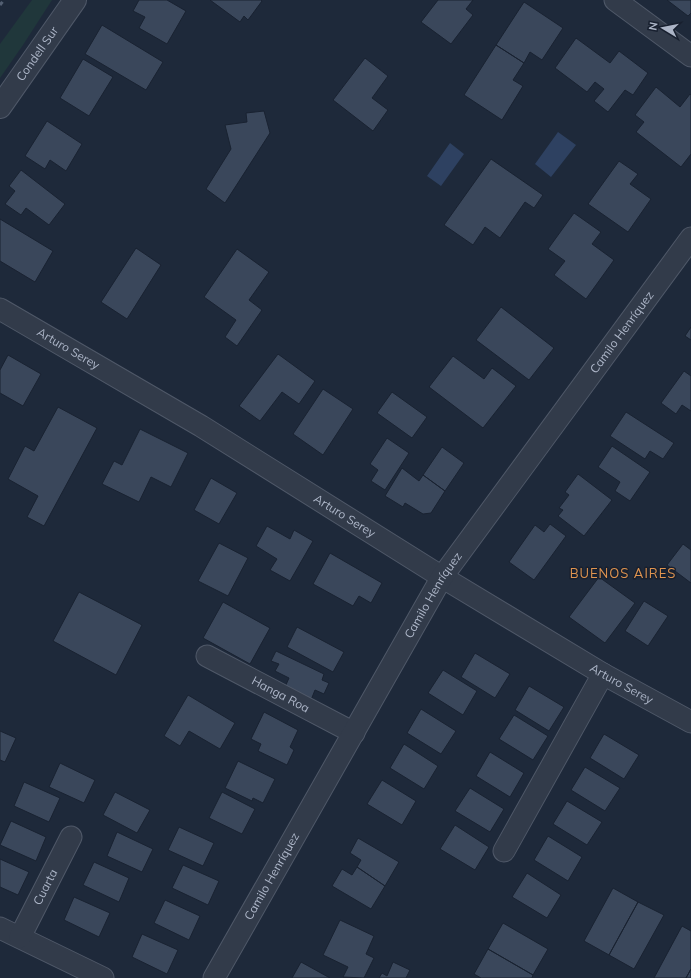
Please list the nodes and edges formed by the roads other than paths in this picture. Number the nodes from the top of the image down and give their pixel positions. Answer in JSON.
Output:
{"nodes":[{"id":1,"x":75,"y":0,"type":"edge"},
{"id":2,"x":616,"y":0,"type":"edge"},
{"id":3,"x":691,"y":56,"type":"edge"},
{"id":4,"x":0,"y":107,"type":"edge"},
{"id":5,"x":691,"y":238,"type":"edge"},
{"id":6,"x":0,"y":308,"type":"edge"},
{"id":7,"x":442,"y":577,"type":"junction"},
{"id":8,"x":207,"y":656,"type":"dead end"},
{"id":9,"x":603,"y":674,"type":"junction"},
{"id":10,"x":691,"y":722,"type":"edge"},
{"id":11,"x":354,"y":733,"type":"junction"},
{"id":12,"x":71,"y":836,"type":"dead end"},
{"id":13,"x":504,"y":851,"type":"dead end"},
{"id":14,"x":0,"y":928,"type":"edge"},
{"id":15,"x":20,"y":938,"type":"junction"},
{"id":16,"x":103,"y":978,"type":"edge"},
{"id":17,"x":214,"y":978,"type":"edge"}],
"edges":[{"from":1,"to":4,"type":"street","name":"Condell Sur"},
{"from":2,"to":3,"type":"street"},
{"from":5,"to":7,"type":"street","name":"Camilo Henríquez"},
{"from":6,"to":7,"type":"street","name":"Arturo Serey"},
{"from":7,"to":9,"type":"street","name":"Arturo Serey"},
{"from":7,"to":11,"type":"street","name":"Camilo Henríquez"},
{"from":8,"to":11,"type":"street","name":"Hanga Roa"},
{"from":9,"to":10,"type":"street","name":"Arturo Serey"},
{"from":9,"to":13,"type":"street"},
{"from":11,"to":17,"type":"street","name":"Camilo Henríquez"},
{"from":12,"to":15,"type":"street","name":"Cuarta"},
{"from":14,"to":15,"type":"street"},
{"from":15,"to":16,"type":"street"}]}
